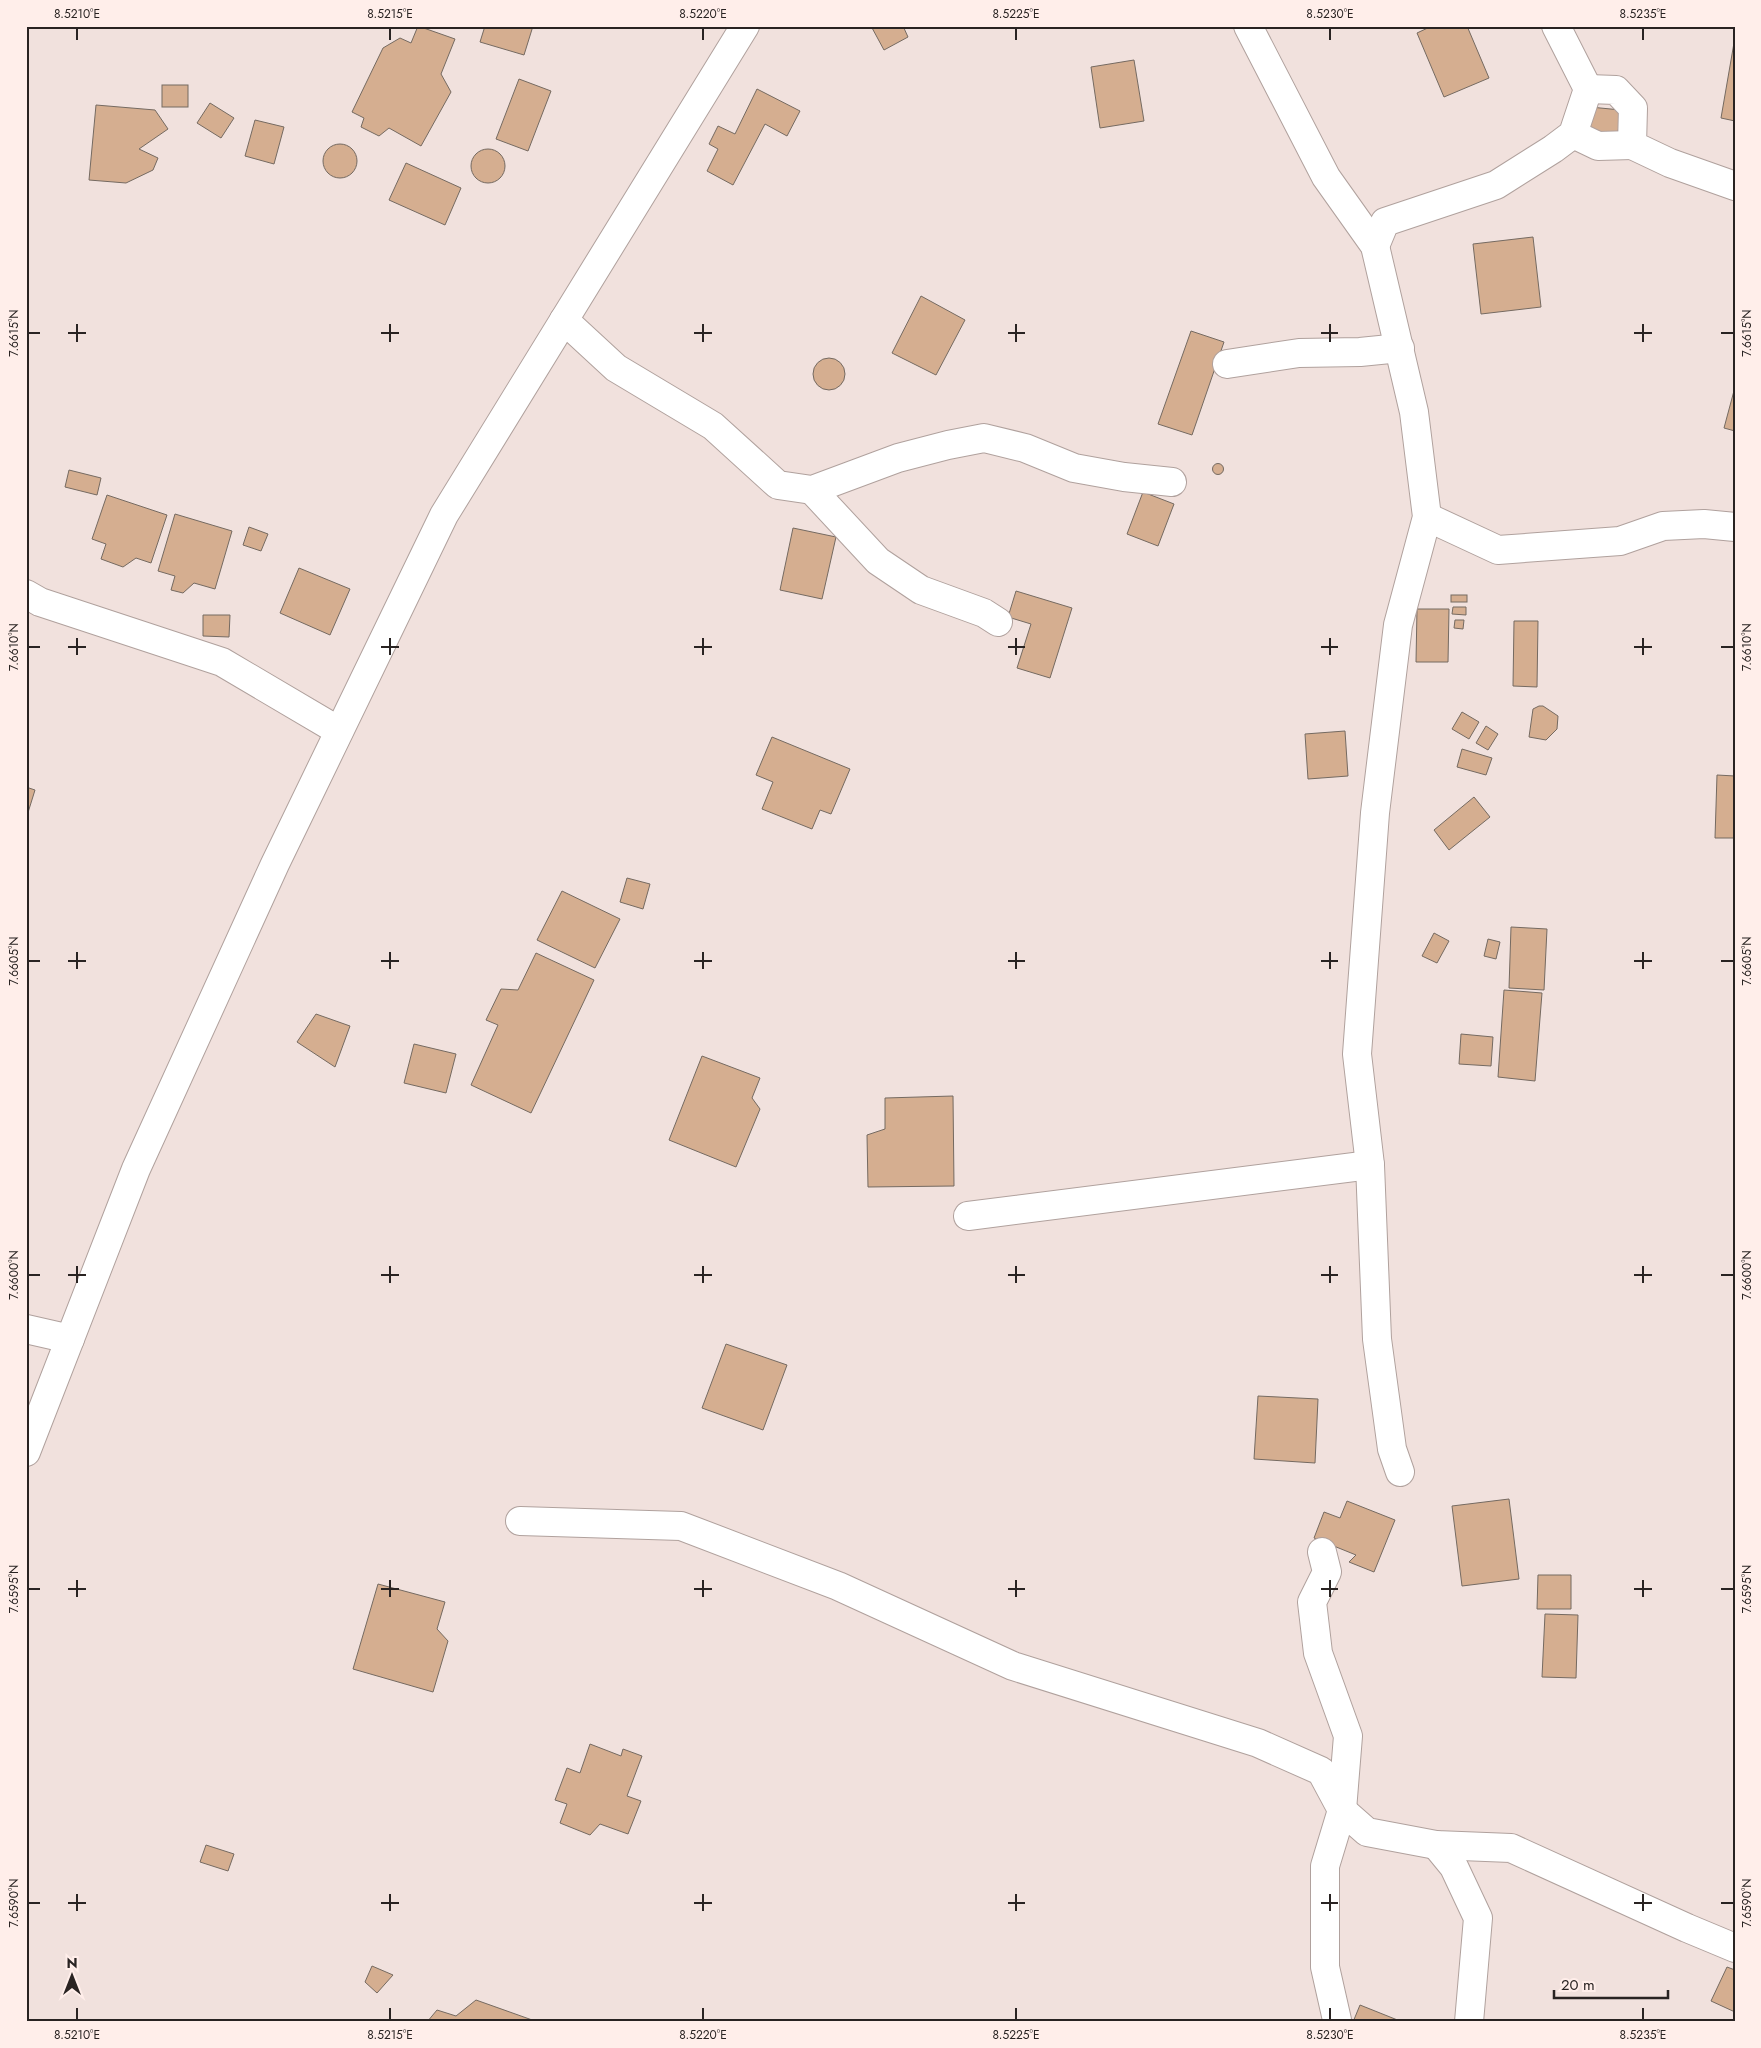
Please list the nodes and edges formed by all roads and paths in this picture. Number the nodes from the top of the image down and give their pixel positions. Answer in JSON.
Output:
{"nodes":[{"id":1,"x":745,"y":26,"type":"edge"},
{"id":2,"x":1248,"y":26,"type":"edge"},
{"id":3,"x":1556,"y":26,"type":"edge"},
{"id":4,"x":1588,"y":89,"type":"junction"},
{"id":5,"x":1573,"y":134,"type":"junction"},
{"id":6,"x":1632,"y":145,"type":"junction"},
{"id":7,"x":1735,"y":186,"type":"edge"},
{"id":8,"x":1375,"y":246,"type":"junction"},
{"id":9,"x":564,"y":320,"type":"junction"},
{"id":10,"x":1400,"y":348,"type":"junction"},
{"id":11,"x":1227,"y":364,"type":"dead end"},
{"id":12,"x":1172,"y":482,"type":"dead end"},
{"id":13,"x":812,"y":490,"type":"junction"},
{"id":14,"x":1427,"y":517,"type":"junction"},
{"id":15,"x":1735,"y":526,"type":"edge"},
{"id":16,"x":26,"y":594,"type":"edge"},
{"id":17,"x":998,"y":622,"type":"dead end"},
{"id":18,"x":339,"y":731,"type":"junction"},
{"id":19,"x":1370,"y":1165,"type":"junction"},
{"id":20,"x":968,"y":1216,"type":"dead end"},
{"id":21,"x":26,"y":1329,"type":"edge"},
{"id":22,"x":70,"y":1339,"type":"junction"},
{"id":23,"x":26,"y":1452,"type":"edge"},
{"id":24,"x":1400,"y":1472,"type":"dead end"},
{"id":25,"x":520,"y":1521,"type":"dead end"},
{"id":26,"x":1322,"y":1552,"type":"dead end"},
{"id":27,"x":1342,"y":1810,"type":"junction"},
{"id":28,"x":1436,"y":1846,"type":"junction"},
{"id":29,"x":1735,"y":1948,"type":"edge"},
{"id":30,"x":1337,"y":2020,"type":"dead end"},
{"id":31,"x":1469,"y":2022,"type":"edge"}],
"edges":[{"from":1,"to":9,"type":"street"},
{"from":2,"to":8,"type":"street"},
{"from":3,"to":4,"type":"street"},
{"from":4,"to":5,"type":"street"},
{"from":4,"to":6,"type":"street"},
{"from":5,"to":6,"type":"street"},
{"from":5,"to":8,"type":"street"},
{"from":6,"to":7,"type":"street"},
{"from":8,"to":10,"type":"street"},
{"from":9,"to":13,"type":"street"},
{"from":9,"to":18,"type":"street"},
{"from":10,"to":11,"type":"street"},
{"from":10,"to":14,"type":"street"},
{"from":12,"to":13,"type":"street"},
{"from":13,"to":17,"type":"street"},
{"from":14,"to":15,"type":"street"},
{"from":14,"to":19,"type":"street"},
{"from":16,"to":18,"type":"street"},
{"from":18,"to":22,"type":"street"},
{"from":19,"to":20,"type":"street"},
{"from":19,"to":24,"type":"street"},
{"from":21,"to":22,"type":"street"},
{"from":22,"to":23,"type":"street"},
{"from":25,"to":27,"type":"street"},
{"from":26,"to":27,"type":"street"},
{"from":27,"to":28,"type":"street"},
{"from":27,"to":30,"type":"street"},
{"from":28,"to":29,"type":"street"},
{"from":28,"to":31,"type":"street"}]}
